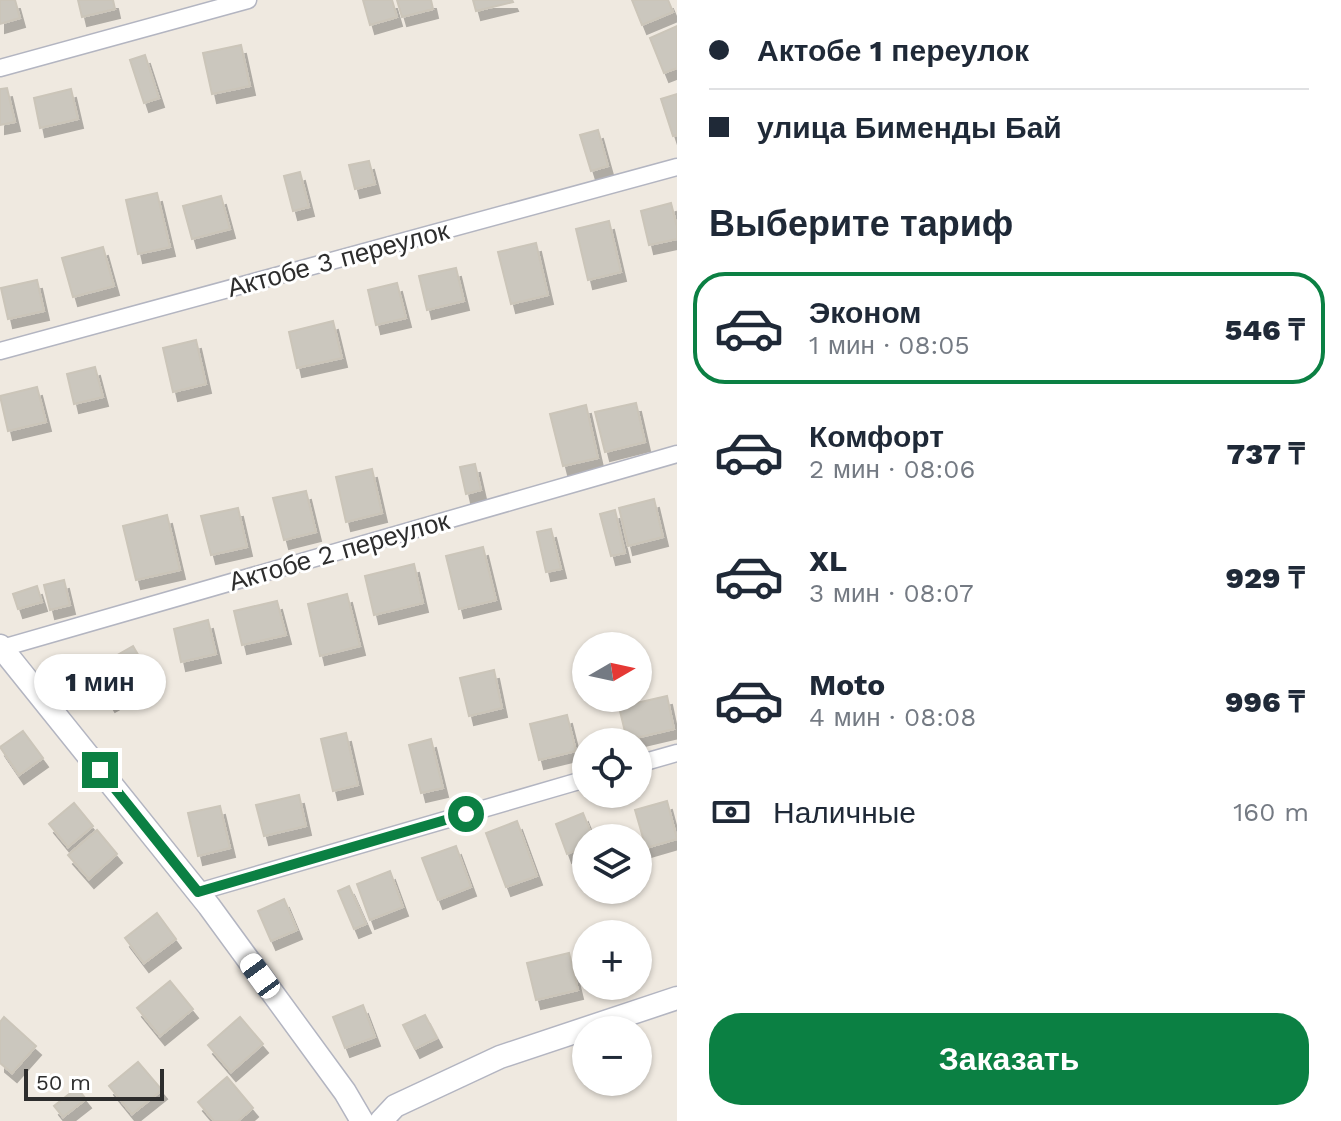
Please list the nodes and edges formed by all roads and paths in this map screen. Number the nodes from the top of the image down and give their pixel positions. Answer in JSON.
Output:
{"nodes":[{"id":1,"x":248,"y":0,"type":"edge"},
{"id":2,"x":0,"y":68,"type":"edge"},
{"id":3,"x":677,"y":167,"type":"edge"},
{"id":4,"x":0,"y":351,"type":"edge"},
{"id":5,"x":677,"y":454,"type":"edge"},
{"id":6,"x":1,"y":647,"type":"edge"},
{"id":7,"x":677,"y":753,"type":"edge"},
{"id":8,"x":652,"y":760,"type":"edge"},
{"id":9,"x":572,"y":783,"type":"edge"},
{"id":10,"x":198,"y":892,"type":"junction"},
{"id":11,"x":677,"y":998,"type":"edge"},
{"id":12,"x":362,"y":1121,"type":"edge"},
{"id":13,"x":381,"y":1121,"type":"edge"}],
"edges":[{"from":1,"to":2,"type":"street"},
{"from":3,"to":4,"type":"street","name":"Актобе 3 переулок"},
{"from":5,"to":6,"type":"street","name":"Актобе 2 переулок"},
{"from":6,"to":10,"type":"street"},
{"from":7,"to":8,"type":"street"},
{"from":9,"to":10,"type":"street"},
{"from":10,"to":12,"type":"street"},
{"from":11,"to":13,"type":"street"}]}
